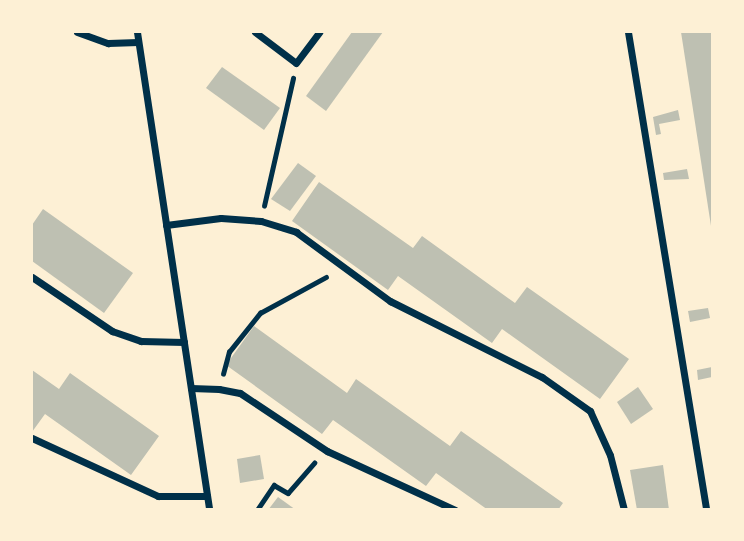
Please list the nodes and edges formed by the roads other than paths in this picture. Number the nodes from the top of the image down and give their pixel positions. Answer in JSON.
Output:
{"nodes":[{"id":1,"x":77,"y":32,"type":"edge"},
{"id":2,"x":137,"y":32,"type":"edge"},
{"id":3,"x":255,"y":32,"type":"edge"},
{"id":4,"x":319,"y":32,"type":"edge"},
{"id":5,"x":628,"y":32,"type":"edge"},
{"id":6,"x":138,"y":42,"type":"junction"},
{"id":7,"x":166,"y":225,"type":"junction"},
{"id":8,"x":32,"y":277,"type":"edge"},
{"id":9,"x":184,"y":342,"type":"junction"},
{"id":10,"x":191,"y":388,"type":"junction"},
{"id":11,"x":32,"y":438,"type":"edge"},
{"id":12,"x":207,"y":496,"type":"junction"},
{"id":13,"x":209,"y":509,"type":"edge"},
{"id":14,"x":455,"y":509,"type":"edge"},
{"id":15,"x":625,"y":509,"type":"edge"},
{"id":16,"x":706,"y":509,"type":"edge"}],
"edges":[{"from":1,"to":6,"type":"street"},
{"from":2,"to":6,"type":"street"},
{"from":3,"to":4,"type":"street"},
{"from":5,"to":16,"type":"street"},
{"from":6,"to":7,"type":"street"},
{"from":7,"to":9,"type":"street"},
{"from":7,"to":15,"type":"street"},
{"from":8,"to":9,"type":"street"},
{"from":9,"to":10,"type":"street"},
{"from":10,"to":12,"type":"street"},
{"from":10,"to":14,"type":"street"},
{"from":11,"to":12,"type":"street"},
{"from":12,"to":13,"type":"street"}]}
